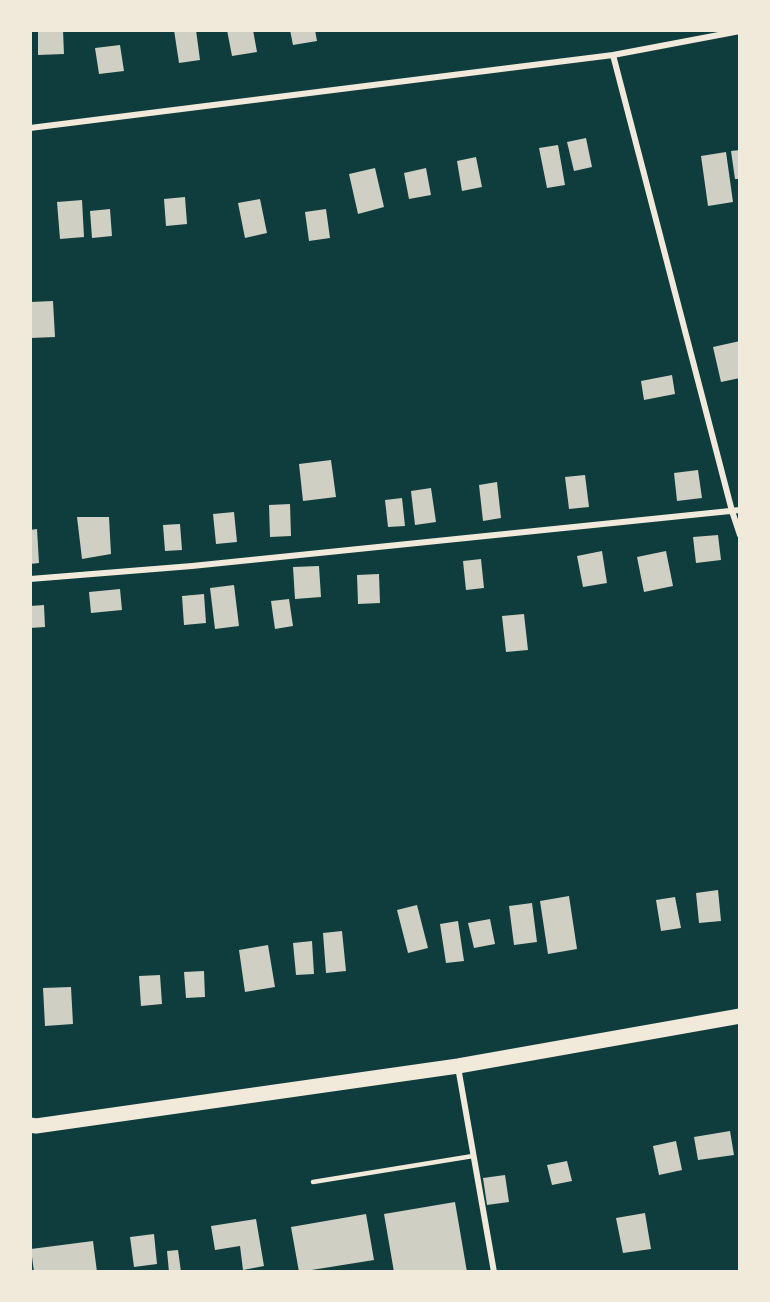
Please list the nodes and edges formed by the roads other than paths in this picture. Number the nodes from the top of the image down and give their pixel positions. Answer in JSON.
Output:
{"nodes":[{"id":1,"x":740,"y":31,"type":"edge"},
{"id":2,"x":613,"y":55,"type":"junction"},
{"id":3,"x":30,"y":128,"type":"edge"},
{"id":4,"x":740,"y":510,"type":"edge"},
{"id":5,"x":732,"y":511,"type":"junction"},
{"id":6,"x":740,"y":535,"type":"edge"},
{"id":7,"x":30,"y":579,"type":"edge"},
{"id":8,"x":740,"y":1016,"type":"edge"},
{"id":9,"x":458,"y":1066,"type":"junction"},
{"id":10,"x":32,"y":1127,"type":"edge"},
{"id":11,"x":473,"y":1156,"type":"junction"},
{"id":12,"x":312,"y":1182,"type":"dead end"},
{"id":13,"x":494,"y":1272,"type":"edge"}],
"edges":[{"from":1,"to":2,"type":"street"},
{"from":2,"to":3,"type":"street"},
{"from":2,"to":5,"type":"street"},
{"from":4,"to":5,"type":"street"},
{"from":5,"to":6,"type":"street"},
{"from":5,"to":7,"type":"street"},
{"from":8,"to":9,"type":"main road"},
{"from":9,"to":10,"type":"main road"},
{"from":9,"to":11,"type":"street"},
{"from":11,"to":12,"type":"lane"},
{"from":11,"to":13,"type":"street"}]}
